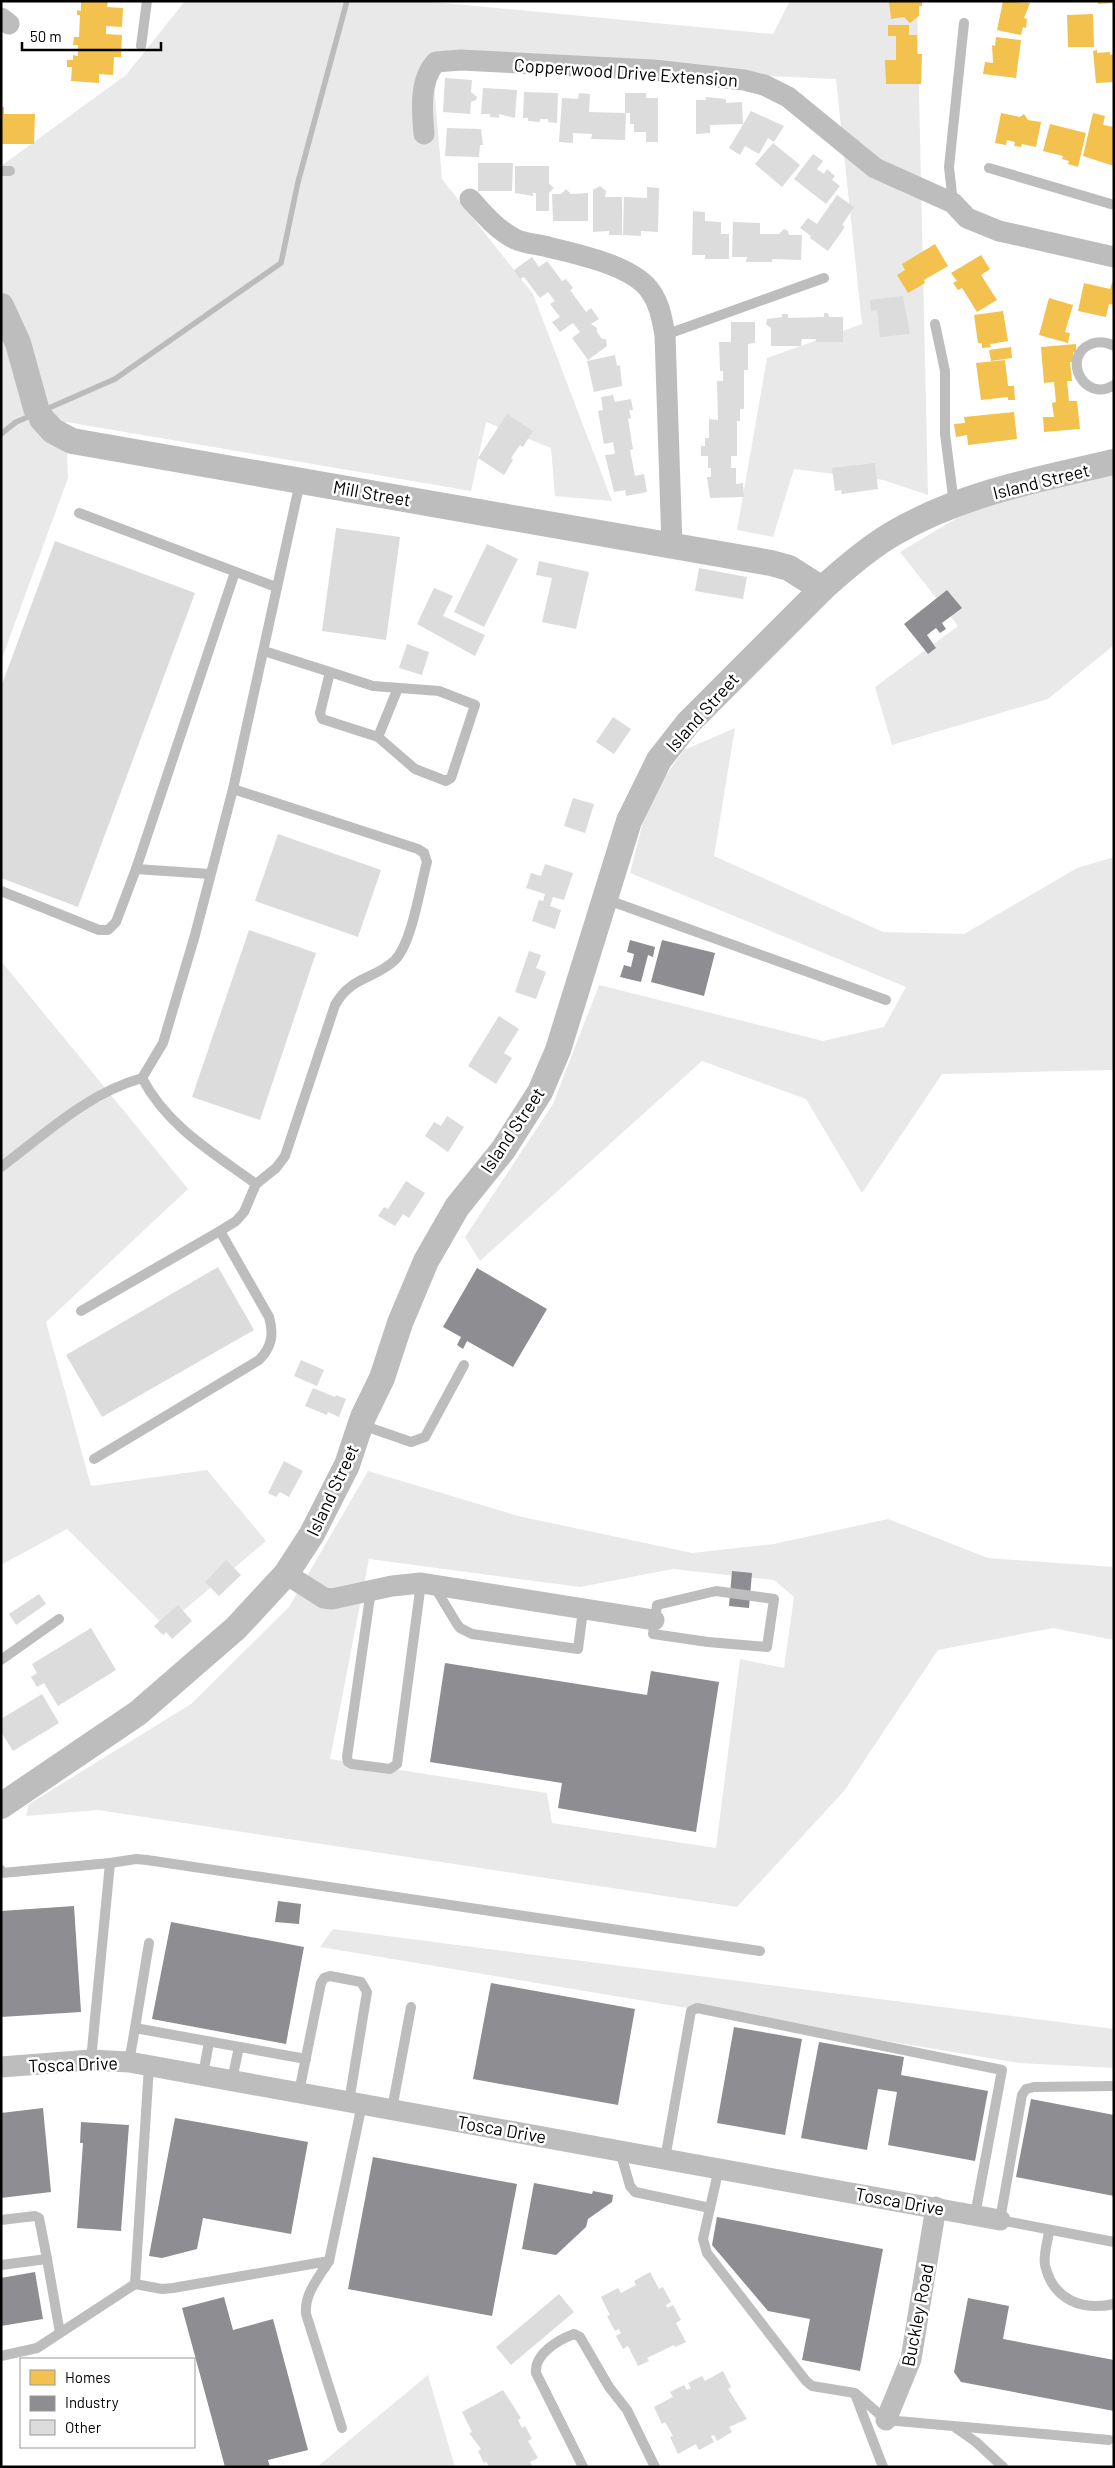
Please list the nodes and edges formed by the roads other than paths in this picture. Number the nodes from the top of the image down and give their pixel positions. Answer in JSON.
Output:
{"nodes":[{"id":1,"x":146,"y":1,"type":"edge"},
{"id":2,"x":964,"y":23,"type":"dead end"},
{"id":3,"x":141,"y":46,"type":"dead end"},
{"id":4,"x":424,"y":134,"type":"dead end"},
{"id":5,"x":989,"y":168,"type":"dead end"},
{"id":6,"x":470,"y":199,"type":"dead end"},
{"id":7,"x":953,"y":203,"type":"junction"},
{"id":8,"x":1114,"y":204,"type":"edge"},
{"id":9,"x":1114,"y":257,"type":"edge"},
{"id":10,"x":824,"y":278,"type":"dead end"},
{"id":11,"x":1,"y":306,"type":"edge"},
{"id":12,"x":935,"y":324,"type":"dead end"},
{"id":13,"x":665,"y":335,"type":"junction"},
{"id":14,"x":1114,"y":346,"type":"edge"},
{"id":15,"x":1114,"y":385,"type":"edge"},
{"id":16,"x":1114,"y":462,"type":"edge"},
{"id":17,"x":300,"y":481,"type":"junction"},
{"id":18,"x":954,"y":504,"type":"junction"},
{"id":19,"x":79,"y":513,"type":"dead end"},
{"id":20,"x":672,"y":546,"type":"junction"},
{"id":21,"x":236,"y":572,"type":"junction"},
{"id":22,"x":276,"y":587,"type":"junction"},
{"id":23,"x":822,"y":589,"type":"junction"},
{"id":24,"x":264,"y":651,"type":"junction"},
{"id":25,"x":330,"y":672,"type":"junction"},
{"id":26,"x":398,"y":688,"type":"junction"},
{"id":27,"x":378,"y":737,"type":"junction"},
{"id":28,"x":234,"y":789,"type":"junction"},
{"id":29,"x":136,"y":869,"type":"junction"},
{"id":30,"x":210,"y":874,"type":"junction"},
{"id":31,"x":1,"y":891,"type":"edge"},
{"id":32,"x":604,"y":899,"type":"junction"},
{"id":33,"x":886,"y":1000,"type":"dead end"},
{"id":34,"x":142,"y":1078,"type":"junction"},
{"id":35,"x":1,"y":1167,"type":"edge"},
{"id":36,"x":256,"y":1184,"type":"junction"},
{"id":37,"x":220,"y":1231,"type":"junction"},
{"id":38,"x":81,"y":1311,"type":"dead end"},
{"id":39,"x":464,"y":1366,"type":"dead end"},
{"id":40,"x":361,"y":1424,"type":"junction"},
{"id":41,"x":94,"y":1459,"type":"dead end"},
{"id":42,"x":286,"y":1574,"type":"junction"},
{"id":43,"x":427,"y":1584,"type":"junction"},
{"id":44,"x":371,"y":1590,"type":"junction"},
{"id":45,"x":583,"y":1610,"type":"junction"},
{"id":46,"x":58,"y":1619,"type":"dead end"},
{"id":47,"x":654,"y":1620,"type":"junction"},
{"id":48,"x":1,"y":1660,"type":"edge"},
{"id":49,"x":1,"y":1806,"type":"edge"},
{"id":50,"x":110,"y":1863,"type":"junction"},
{"id":51,"x":2,"y":1872,"type":"edge"},
{"id":52,"x":149,"y":1943,"type":"dead end"},
{"id":53,"x":760,"y":1951,"type":"dead end"},
{"id":54,"x":411,"y":2007,"type":"dead end"},
{"id":55,"x":135,"y":2028,"type":"junction"},
{"id":56,"x":209,"y":2042,"type":"junction"},
{"id":57,"x":239,"y":2047,"type":"junction"},
{"id":58,"x":306,"y":2059,"type":"junction"},
{"id":59,"x":92,"y":2060,"type":"junction"},
{"id":60,"x":139,"y":2064,"type":"junction"},
{"id":61,"x":1,"y":2067,"type":"edge"},
{"id":62,"x":202,"y":2075,"type":"junction"},
{"id":63,"x":232,"y":2080,"type":"junction"},
{"id":64,"x":1114,"y":2086,"type":"edge"},
{"id":65,"x":299,"y":2092,"type":"junction"},
{"id":66,"x":355,"y":2103,"type":"junction"},
{"id":67,"x":392,"y":2109,"type":"junction"},
{"id":68,"x":620,"y":2150,"type":"junction"},
{"id":69,"x":665,"y":2158,"type":"junction"},
{"id":70,"x":719,"y":2168,"type":"junction"},
{"id":71,"x":710,"y":2208,"type":"junction"},
{"id":72,"x":936,"y":2208,"type":"junction"},
{"id":73,"x":975,"y":2215,"type":"junction"},
{"id":74,"x":1,"y":2220,"type":"edge"},
{"id":75,"x":1000,"y":2220,"type":"junction"},
{"id":76,"x":1049,"y":2230,"type":"junction"},
{"id":77,"x":1114,"y":2242,"type":"edge"},
{"id":78,"x":47,"y":2259,"type":"junction"},
{"id":79,"x":329,"y":2261,"type":"junction"},
{"id":80,"x":1,"y":2265,"type":"edge"},
{"id":81,"x":135,"y":2284,"type":"junction"},
{"id":82,"x":1114,"y":2304,"type":"edge"},
{"id":83,"x":60,"y":2333,"type":"junction"},
{"id":84,"x":1,"y":2356,"type":"edge"},
{"id":85,"x":855,"y":2393,"type":"junction"},
{"id":86,"x":886,"y":2420,"type":"junction"},
{"id":87,"x":342,"y":2428,"type":"dead end"},
{"id":88,"x":1109,"y":2440,"type":"dead end"},
{"id":89,"x":583,"y":2467,"type":"edge"},
{"id":90,"x":654,"y":2467,"type":"edge"},
{"id":91,"x":883,"y":2467,"type":"edge"},
{"id":92,"x":1003,"y":2467,"type":"edge"}],
"edges":[{"from":1,"to":3,"type":"lane"},
{"from":2,"to":7,"type":"lane"},
{"from":4,"to":7,"type":"street","name":"Copperwood Drive Extension"},
{"from":5,"to":8,"type":"lane"},
{"from":6,"to":13,"type":"street"},
{"from":7,"to":9,"type":"street","name":"Copperwood Drive Extension"},
{"from":10,"to":13,"type":"lane"},
{"from":11,"to":17,"type":"street","name":"Mill Street"},
{"from":12,"to":18,"type":"lane"},
{"from":13,"to":20,"type":"street"},
{"from":14,"to":15,"type":"lane"},
{"from":16,"to":18,"type":"street","name":"Island Street"},
{"from":17,"to":20,"type":"street","name":"Mill Street"},
{"from":17,"to":22,"type":"lane"},
{"from":18,"to":23,"type":"street","name":"Island Street"},
{"from":19,"to":21,"type":"lane"},
{"from":20,"to":23,"type":"street","name":"Mill Street"},
{"from":21,"to":22,"type":"lane"},
{"from":21,"to":29,"type":"lane"},
{"from":22,"to":24,"type":"lane"},
{"from":23,"to":32,"type":"street","name":"Island Street"},
{"from":24,"to":25,"type":"lane"},
{"from":24,"to":28,"type":"lane"},
{"from":25,"to":26,"type":"lane"},
{"from":25,"to":27,"type":"lane"},
{"from":26,"to":27,"type":"lane"},
{"from":26,"to":27,"type":"lane"},
{"from":28,"to":30,"type":"lane"},
{"from":28,"to":36,"type":"lane"},
{"from":29,"to":30,"type":"lane"},
{"from":29,"to":31,"type":"lane"},
{"from":30,"to":34,"type":"lane"},
{"from":32,"to":33,"type":"lane"},
{"from":32,"to":40,"type":"street","name":"Island Street"},
{"from":34,"to":35,"type":"lane"},
{"from":34,"to":36,"type":"lane"},
{"from":36,"to":37,"type":"lane"},
{"from":37,"to":38,"type":"lane"},
{"from":37,"to":41,"type":"lane"},
{"from":39,"to":40,"type":"lane"},
{"from":40,"to":42,"type":"street","name":"Island Street"},
{"from":42,"to":44,"type":"street"},
{"from":42,"to":49,"type":"street","name":"Island Street"},
{"from":43,"to":44,"type":"street"},
{"from":43,"to":44,"type":"lane"},
{"from":43,"to":45,"type":"street"},
{"from":43,"to":45,"type":"lane"},
{"from":45,"to":47,"type":"street"},
{"from":46,"to":48,"type":"lane"},
{"from":47,"to":47,"type":"lane"},
{"from":50,"to":51,"type":"lane"},
{"from":50,"to":53,"type":"lane"},
{"from":50,"to":59,"type":"lane"},
{"from":52,"to":55,"type":"lane"},
{"from":54,"to":67,"type":"lane"},
{"from":55,"to":56,"type":"lane"},
{"from":55,"to":60,"type":"lane"},
{"from":56,"to":57,"type":"lane"},
{"from":56,"to":62,"type":"lane"},
{"from":57,"to":58,"type":"lane"},
{"from":57,"to":63,"type":"lane"},
{"from":58,"to":65,"type":"lane"},
{"from":58,"to":66,"type":"lane"},
{"from":59,"to":60,"type":"street","name":"Tosca Drive"},
{"from":59,"to":61,"type":"street","name":"Tosca Drive"},
{"from":60,"to":62,"type":"street","name":"Tosca Drive"},
{"from":60,"to":81,"type":"lane"},
{"from":62,"to":63,"type":"street","name":"Tosca Drive"},
{"from":63,"to":65,"type":"street","name":"Tosca Drive"},
{"from":64,"to":75,"type":"lane"},
{"from":65,"to":66,"type":"street","name":"Tosca Drive"},
{"from":66,"to":67,"type":"street","name":"Tosca Drive"},
{"from":66,"to":79,"type":"lane"},
{"from":67,"to":68,"type":"street","name":"Tosca Drive"},
{"from":68,"to":69,"type":"street","name":"Tosca Drive"},
{"from":68,"to":71,"type":"lane"},
{"from":69,"to":70,"type":"street","name":"Tosca Drive"},
{"from":69,"to":73,"type":"lane"},
{"from":70,"to":71,"type":"lane"},
{"from":70,"to":72,"type":"street","name":"Tosca Drive"},
{"from":71,"to":85,"type":"lane"},
{"from":72,"to":73,"type":"street","name":"Tosca Drive"},
{"from":72,"to":86,"type":"street","name":"Buckley Road"},
{"from":73,"to":75,"type":"street","name":"Tosca Drive"},
{"from":74,"to":78,"type":"lane"},
{"from":75,"to":76,"type":"lane"},
{"from":76,"to":77,"type":"lane"},
{"from":76,"to":82,"type":"lane"},
{"from":78,"to":80,"type":"lane"},
{"from":78,"to":83,"type":"lane"},
{"from":79,"to":81,"type":"lane"},
{"from":79,"to":87,"type":"lane"},
{"from":81,"to":83,"type":"lane"},
{"from":83,"to":84,"type":"lane"},
{"from":85,"to":86,"type":"lane"},
{"from":85,"to":91,"type":"lane"},
{"from":86,"to":88,"type":"lane"},
{"from":86,"to":92,"type":"lane"},
{"from":89,"to":90,"type":"lane"}]}
